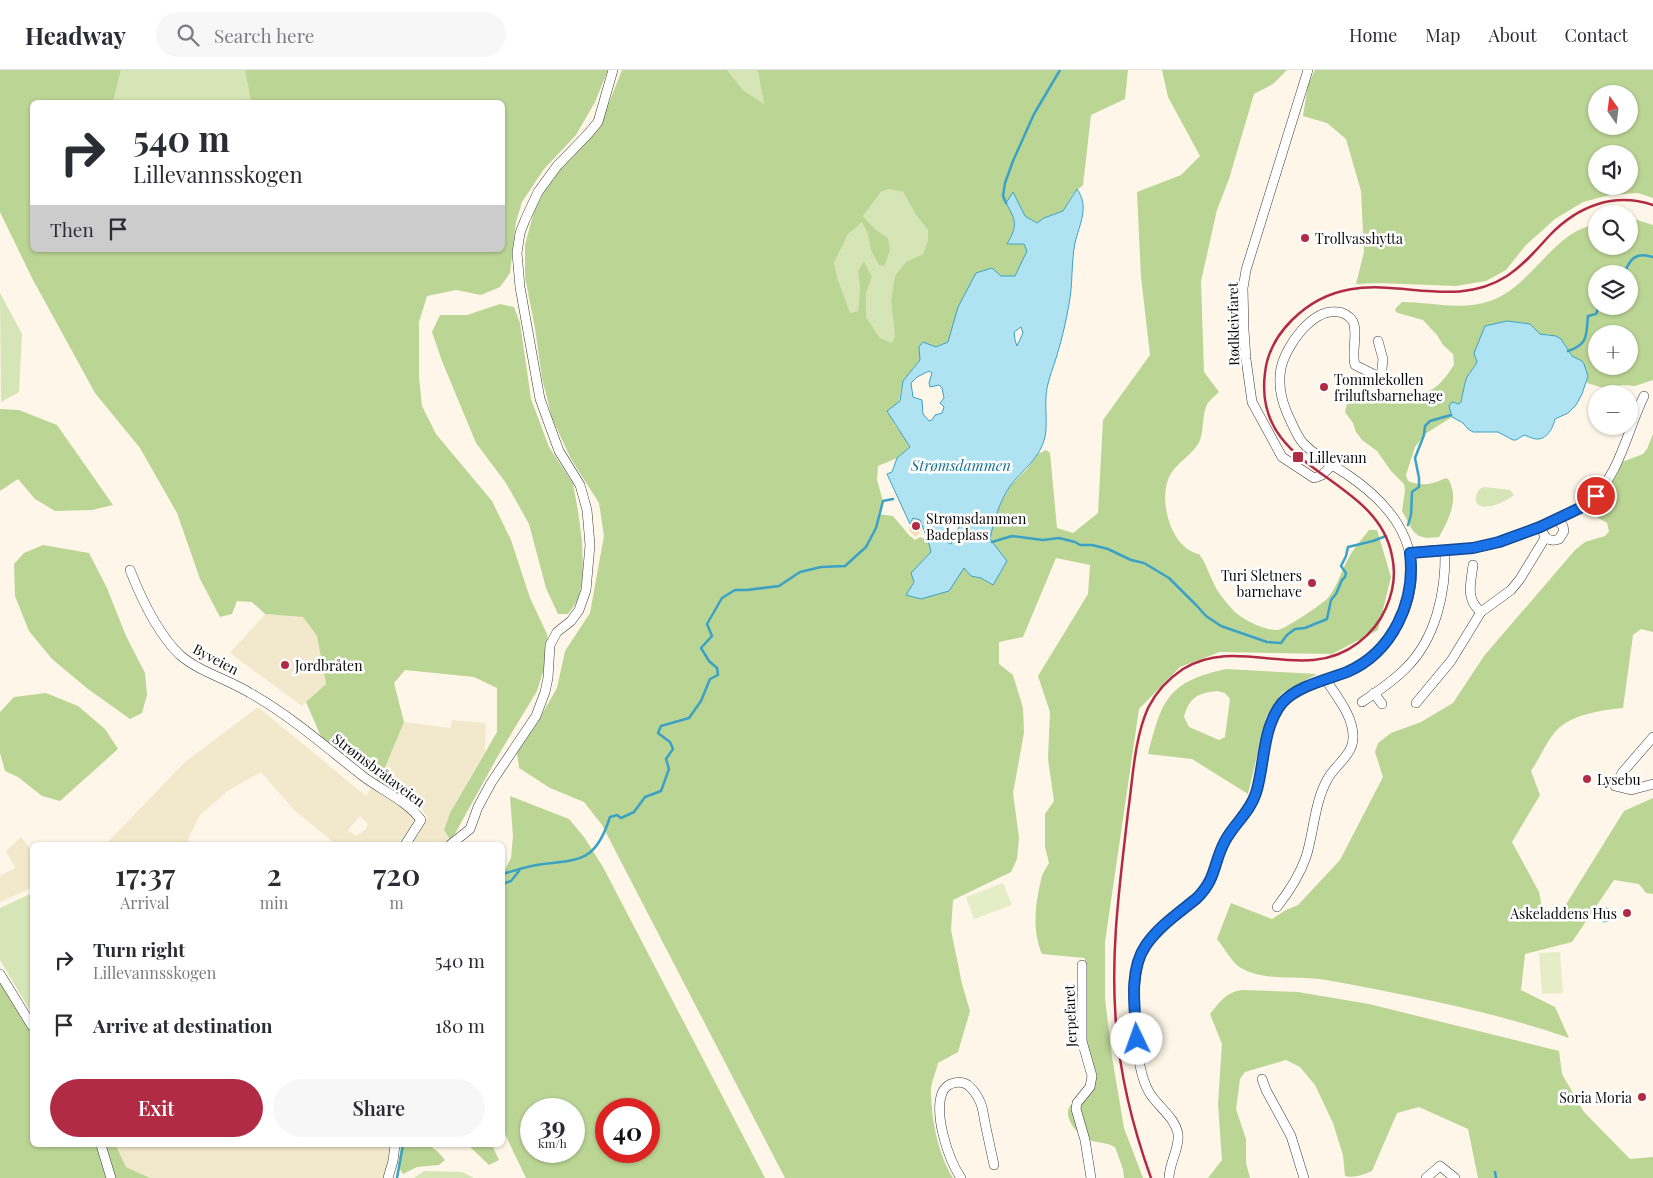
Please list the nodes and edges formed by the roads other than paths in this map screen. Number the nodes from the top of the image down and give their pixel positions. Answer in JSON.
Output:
{"nodes":[{"id":1,"x":613,"y":70,"type":"edge"},
{"id":2,"x":1308,"y":70,"type":"edge"},
{"id":3,"x":1378,"y":341,"type":"dead end"},
{"id":4,"x":1644,"y":396,"type":"dead end"},
{"id":5,"x":1332,"y":465,"type":"junction"},
{"id":6,"x":1556,"y":519,"type":"junction"},
{"id":7,"x":1540,"y":527,"type":"junction"},
{"id":8,"x":1545,"y":538,"type":"junction"},
{"id":9,"x":1445,"y":550,"type":"junction"},
{"id":10,"x":1410,"y":553,"type":"junction"},
{"id":11,"x":1472,"y":565,"type":"dead end"},
{"id":12,"x":130,"y":570,"type":"dead end"},
{"id":13,"x":1481,"y":612,"type":"junction"},
{"id":14,"x":1326,"y":680,"type":"junction"},
{"id":15,"x":1374,"y":693,"type":"junction"},
{"id":16,"x":1362,"y":702,"type":"dead end"},
{"id":17,"x":1416,"y":703,"type":"dead end"},
{"id":18,"x":1382,"y":704,"type":"dead end"},
{"id":19,"x":1652,"y":738,"type":"edge"},
{"id":20,"x":320,"y":743,"type":"joint"},
{"id":21,"x":1653,"y":784,"type":"edge"},
{"id":22,"x":408,"y":842,"type":"edge"},
{"id":23,"x":454,"y":842,"type":"edge"},
{"id":24,"x":1277,"y":907,"type":"dead end"},
{"id":25,"x":1082,"y":965,"type":"dead end"},
{"id":26,"x":0,"y":974,"type":"edge"},
{"id":27,"x":30,"y":1023,"type":"edge"},
{"id":28,"x":1262,"y":1079,"type":"dead end"},
{"id":29,"x":102,"y":1147,"type":"edge"},
{"id":30,"x":395,"y":1147,"type":"edge"},
{"id":31,"x":994,"y":1165,"type":"dead end"},
{"id":32,"x":111,"y":1178,"type":"edge"},
{"id":33,"x":388,"y":1178,"type":"edge"},
{"id":34,"x":961,"y":1178,"type":"edge"},
{"id":35,"x":1091,"y":1178,"type":"edge"},
{"id":36,"x":1169,"y":1178,"type":"edge"},
{"id":37,"x":1304,"y":1178,"type":"edge"},
{"id":38,"x":1426,"y":1178,"type":"edge"},
{"id":39,"x":1455,"y":1178,"type":"edge"}],
"edges":[{"from":1,"to":23,"type":"street"},
{"from":2,"to":5,"type":"street","name":"Rødkleivfaret"},
{"from":3,"to":5,"type":"street"},
{"from":4,"to":6,"type":"street"},
{"from":5,"to":10,"type":"street"},
{"from":6,"to":7,"type":"street"},
{"from":6,"to":8,"type":"street"},
{"from":7,"to":8,"type":"street"},
{"from":7,"to":9,"type":"street"},
{"from":8,"to":13,"type":"street"},
{"from":9,"to":10,"type":"street"},
{"from":9,"to":15,"type":"street"},
{"from":10,"to":14,"type":"street"},
{"from":11,"to":13,"type":"street"},
{"from":12,"to":20,"type":"street","name":"Byveien"},
{"from":13,"to":17,"type":"street"},
{"from":14,"to":24,"type":"street"},
{"from":14,"to":36,"type":"street"},
{"from":15,"to":16,"type":"street"},
{"from":15,"to":18,"type":"street"},
{"from":19,"to":21,"type":"street"},
{"from":20,"to":22,"type":"street","name":"Strømsbråtaveien"},
{"from":25,"to":35,"type":"street","name":"Jerpefaret"},
{"from":26,"to":27,"type":"street"},
{"from":28,"to":37,"type":"street"},
{"from":29,"to":32,"type":"street"},
{"from":30,"to":33,"type":"street"},
{"from":31,"to":34,"type":"street"},
{"from":38,"to":39,"type":"street"}]}
